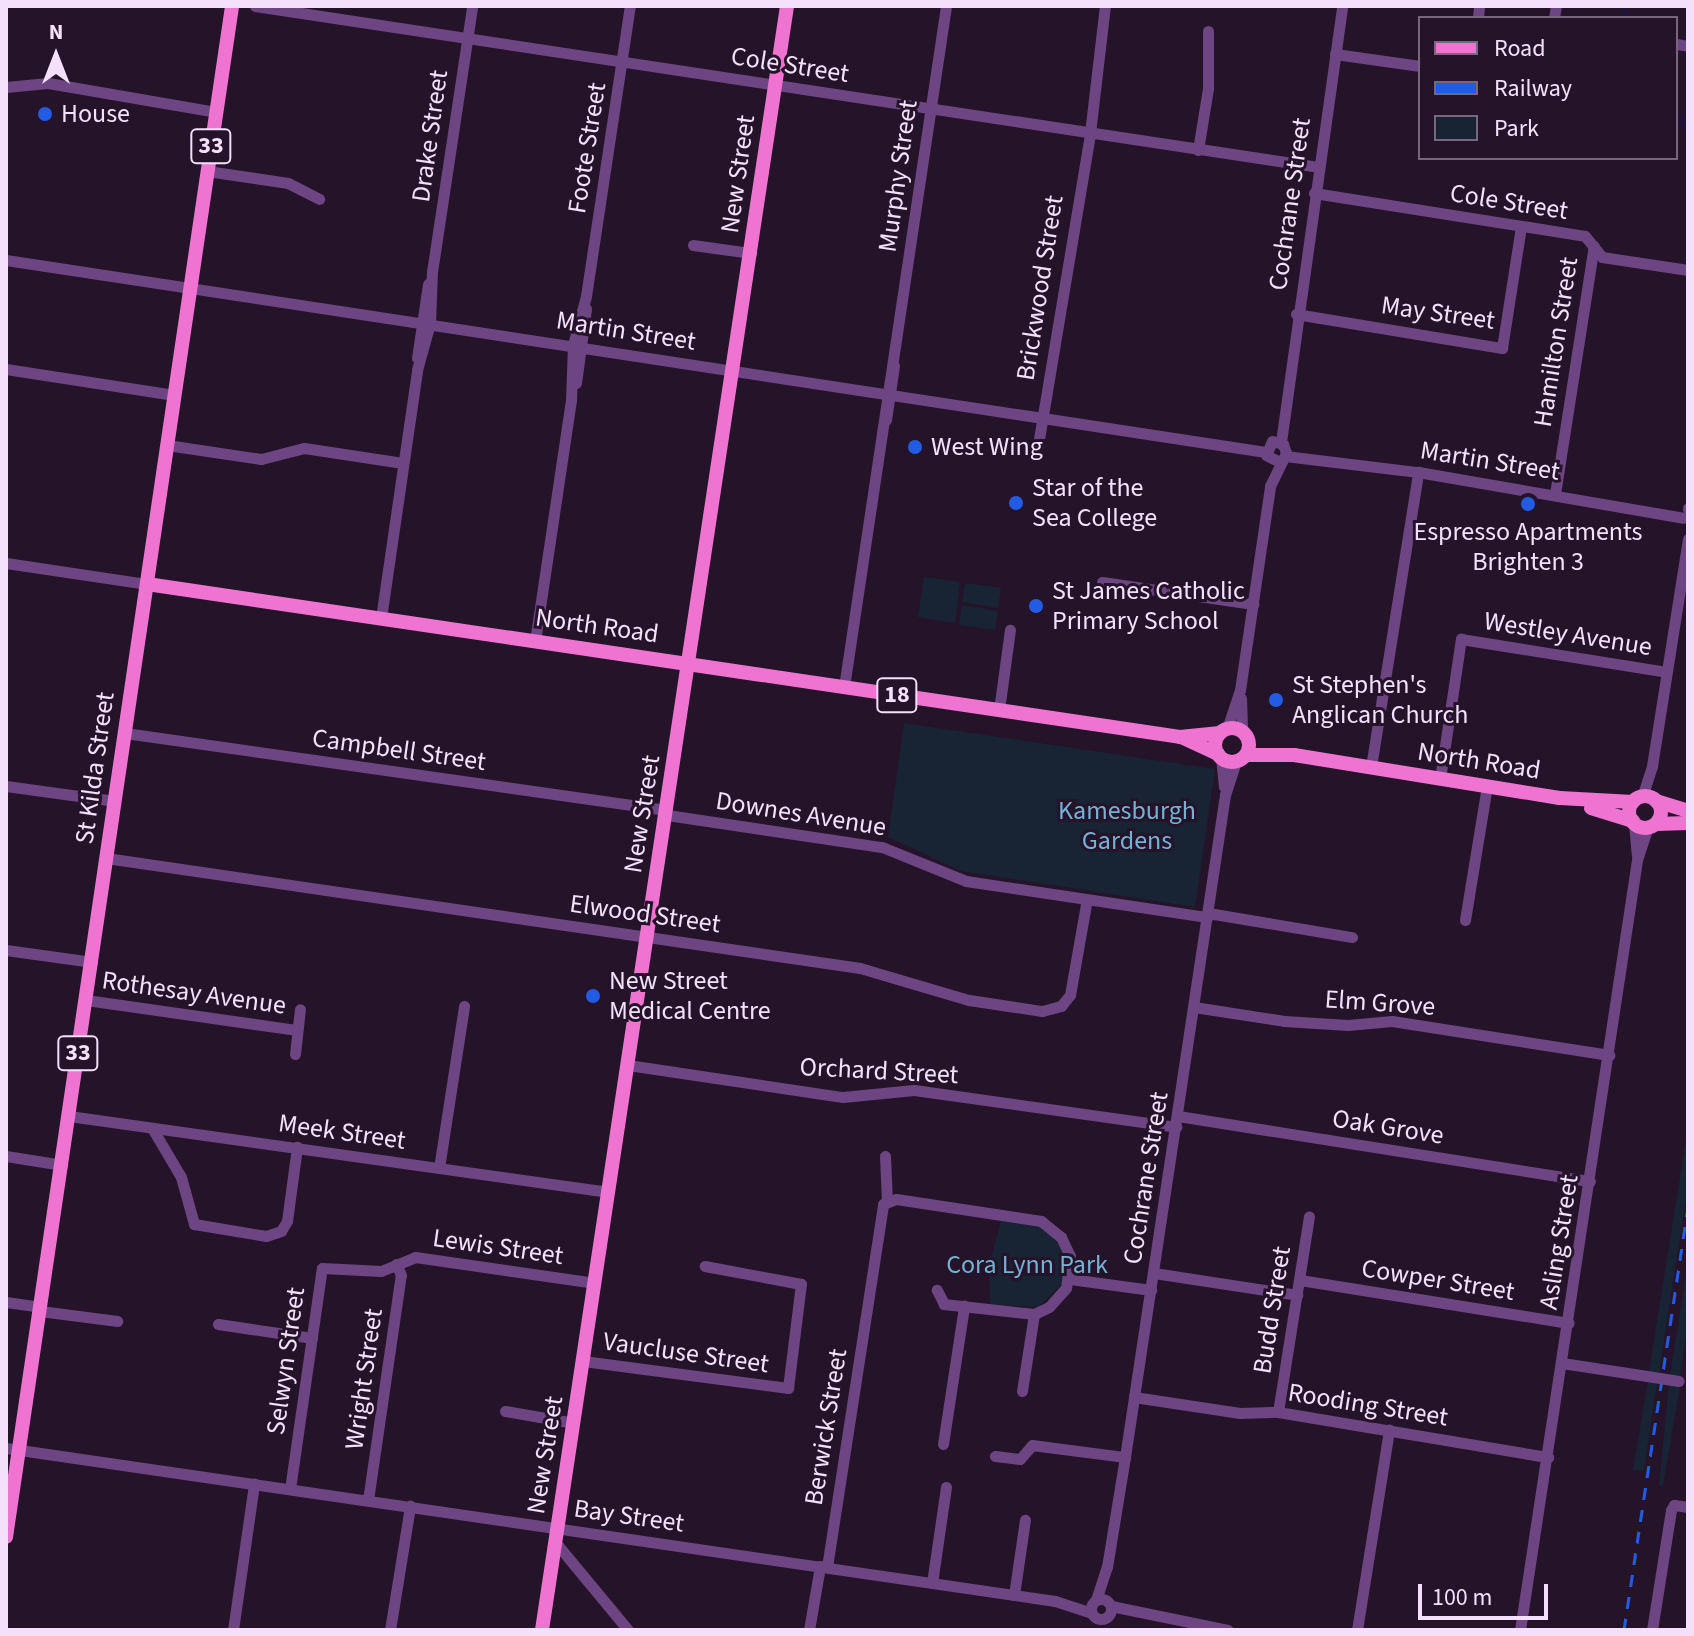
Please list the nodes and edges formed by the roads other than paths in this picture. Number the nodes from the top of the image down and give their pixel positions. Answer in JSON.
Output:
{"nodes":[{"id":1,"x":232,"y":6,"type":"edge"},
{"id":2,"x":255,"y":6,"type":"edge"},
{"id":3,"x":472,"y":6,"type":"edge"},
{"id":4,"x":630,"y":6,"type":"edge"},
{"id":5,"x":787,"y":6,"type":"edge"},
{"id":6,"x":946,"y":6,"type":"edge"},
{"id":7,"x":1105,"y":6,"type":"edge"},
{"id":8,"x":1342,"y":6,"type":"edge"},
{"id":9,"x":1208,"y":31,"type":"dead end"},
{"id":10,"x":467,"y":38,"type":"junction"},
{"id":11,"x":1335,"y":54,"type":"junction"},
{"id":12,"x":622,"y":62,"type":"junction"},
{"id":13,"x":1418,"y":66,"type":"edge"},
{"id":14,"x":776,"y":85,"type":"junction"},
{"id":15,"x":6,"y":87,"type":"edge"},
{"id":16,"x":931,"y":109,"type":"junction"},
{"id":17,"x":216,"y":112,"type":"junction"},
{"id":18,"x":1085,"y":132,"type":"junction"},
{"id":19,"x":1198,"y":150,"type":"junction"},
{"id":20,"x":1318,"y":167,"type":"junction"},
{"id":21,"x":207,"y":171,"type":"junction"},
{"id":22,"x":1314,"y":193,"type":"junction"},
{"id":23,"x":319,"y":199,"type":"dead end"},
{"id":24,"x":1521,"y":227,"type":"junction"},
{"id":25,"x":693,"y":245,"type":"dead end"},
{"id":26,"x":1594,"y":245,"type":"junction"},
{"id":27,"x":751,"y":253,"type":"junction"},
{"id":28,"x":6,"y":260,"type":"edge"},
{"id":29,"x":1688,"y":270,"type":"edge"},
{"id":30,"x":190,"y":287,"type":"junction"},
{"id":31,"x":1296,"y":314,"type":"junction"},
{"id":32,"x":425,"y":322,"type":"junction"},
{"id":33,"x":579,"y":346,"type":"junction"},
{"id":34,"x":6,"y":369,"type":"edge"},
{"id":35,"x":734,"y":370,"type":"junction"},
{"id":36,"x":888,"y":392,"type":"junction"},
{"id":37,"x":174,"y":395,"type":"junction"},
{"id":38,"x":1043,"y":416,"type":"junction"},
{"id":39,"x":167,"y":445,"type":"junction"},
{"id":40,"x":1038,"y":445,"type":"dead end"},
{"id":41,"x":1276,"y":450,"type":"junction"},
{"id":42,"x":403,"y":463,"type":"junction"},
{"id":43,"x":1418,"y":472,"type":"junction"},
{"id":44,"x":1555,"y":494,"type":"junction"},
{"id":45,"x":1686,"y":514,"type":"edge"},
{"id":46,"x":1687,"y":541,"type":"edge"},
{"id":47,"x":6,"y":563,"type":"edge"},
{"id":48,"x":1102,"y":582,"type":"dead end"},
{"id":49,"x":147,"y":584,"type":"junction"},
{"id":50,"x":1253,"y":604,"type":"junction"},
{"id":51,"x":381,"y":618,"type":"junction"},
{"id":52,"x":1010,"y":630,"type":"dead end"},
{"id":53,"x":535,"y":641,"type":"junction"},
{"id":54,"x":690,"y":664,"type":"junction"},
{"id":55,"x":1666,"y":672,"type":"junction"},
{"id":56,"x":844,"y":687,"type":"junction"},
{"id":57,"x":1240,"y":690,"type":"junction"},
{"id":58,"x":999,"y":710,"type":"junction"},
{"id":59,"x":1223,"y":731,"type":"junction"},
{"id":60,"x":125,"y":733,"type":"junction"},
{"id":61,"x":1245,"y":736,"type":"junction"},
{"id":62,"x":1180,"y":737,"type":"junction"},
{"id":63,"x":1294,"y":755,"type":"junction"},
{"id":64,"x":1219,"y":756,"type":"junction"},
{"id":65,"x":1241,"y":758,"type":"junction"},
{"id":66,"x":1371,"y":767,"type":"junction"},
{"id":67,"x":1440,"y":779,"type":"junction"},
{"id":68,"x":6,"y":786,"type":"edge"},
{"id":69,"x":1487,"y":786,"type":"junction"},
{"id":70,"x":1225,"y":795,"type":"junction"},
{"id":71,"x":1560,"y":798,"type":"junction"},
{"id":72,"x":1646,"y":799,"type":"junction"},
{"id":73,"x":115,"y":801,"type":"junction"},
{"id":74,"x":1688,"y":811,"type":"edge"},
{"id":75,"x":667,"y":812,"type":"junction"},
{"id":76,"x":1688,"y":823,"type":"edge"},
{"id":77,"x":1643,"y":824,"type":"junction"},
{"id":78,"x":106,"y":858,"type":"junction"},
{"id":79,"x":1087,"y":899,"type":"junction"},
{"id":80,"x":1208,"y":915,"type":"junction"},
{"id":81,"x":1465,"y":920,"type":"dead end"},
{"id":82,"x":648,"y":937,"type":"junction"},
{"id":83,"x":1352,"y":937,"type":"dead end"},
{"id":84,"x":6,"y":950,"type":"edge"},
{"id":85,"x":92,"y":962,"type":"junction"},
{"id":86,"x":86,"y":1000,"type":"junction"},
{"id":87,"x":464,"y":1006,"type":"dead end"},
{"id":88,"x":1194,"y":1007,"type":"junction"},
{"id":89,"x":300,"y":1009,"type":"dead end"},
{"id":90,"x":296,"y":1030,"type":"junction"},
{"id":91,"x":295,"y":1054,"type":"dead end"},
{"id":92,"x":1609,"y":1055,"type":"junction"},
{"id":93,"x":628,"y":1065,"type":"junction"},
{"id":94,"x":69,"y":1116,"type":"junction"},
{"id":95,"x":1177,"y":1121,"type":"junction"},
{"id":96,"x":152,"y":1128,"type":"junction"},
{"id":97,"x":297,"y":1147,"type":"junction"},
{"id":98,"x":6,"y":1156,"type":"edge"},
{"id":99,"x":885,"y":1156,"type":"dead end"},
{"id":100,"x":62,"y":1165,"type":"junction"},
{"id":101,"x":439,"y":1168,"type":"junction"},
{"id":102,"x":1590,"y":1181,"type":"junction"},
{"id":103,"x":609,"y":1192,"type":"junction"},
{"id":104,"x":887,"y":1201,"type":"junction"},
{"id":105,"x":1309,"y":1216,"type":"dead end"},
{"id":106,"x":396,"y":1264,"type":"junction"},
{"id":107,"x":705,"y":1266,"type":"dead end"},
{"id":108,"x":1070,"y":1276,"type":"junction"},
{"id":109,"x":1300,"y":1280,"type":"junction"},
{"id":110,"x":1152,"y":1282,"type":"junction"},
{"id":111,"x":595,"y":1283,"type":"junction"},
{"id":112,"x":937,"y":1290,"type":"dead end"},
{"id":113,"x":1297,"y":1295,"type":"junction"},
{"id":114,"x":6,"y":1302,"type":"edge"},
{"id":115,"x":964,"y":1306,"type":"junction"},
{"id":116,"x":40,"y":1309,"type":"junction"},
{"id":117,"x":1034,"y":1314,"type":"junction"},
{"id":118,"x":117,"y":1321,"type":"dead end"},
{"id":119,"x":1569,"y":1323,"type":"junction"},
{"id":120,"x":218,"y":1324,"type":"dead end"},
{"id":121,"x":312,"y":1338,"type":"junction"},
{"id":122,"x":583,"y":1361,"type":"junction"},
{"id":123,"x":1562,"y":1363,"type":"junction"},
{"id":124,"x":1683,"y":1380,"type":"edge"},
{"id":125,"x":1022,"y":1391,"type":"dead end"},
{"id":126,"x":1134,"y":1397,"type":"junction"},
{"id":127,"x":505,"y":1411,"type":"dead end"},
{"id":128,"x":1278,"y":1412,"type":"junction"},
{"id":129,"x":574,"y":1423,"type":"junction"},
{"id":130,"x":1389,"y":1430,"type":"junction"},
{"id":131,"x":943,"y":1444,"type":"dead end"},
{"id":132,"x":13,"y":1450,"type":"edge"},
{"id":133,"x":995,"y":1456,"type":"dead end"},
{"id":134,"x":1125,"y":1457,"type":"junction"},
{"id":135,"x":1548,"y":1457,"type":"junction"},
{"id":136,"x":254,"y":1484,"type":"junction"},
{"id":137,"x":946,"y":1487,"type":"dead end"},
{"id":138,"x":290,"y":1489,"type":"junction"},
{"id":139,"x":368,"y":1500,"type":"junction"},
{"id":140,"x":410,"y":1506,"type":"junction"},
{"id":141,"x":1688,"y":1507,"type":"edge"},
{"id":142,"x":1025,"y":1520,"type":"dead end"},
{"id":143,"x":557,"y":1535,"type":"junction"},
{"id":144,"x":6,"y":1537,"type":"edge"},
{"id":145,"x":824,"y":1566,"type":"junction"},
{"id":146,"x":552,"y":1567,"type":"junction"},
{"id":147,"x":580,"y":1572,"type":"junction"},
{"id":148,"x":932,"y":1583,"type":"junction"},
{"id":149,"x":1014,"y":1595,"type":"junction"},
{"id":150,"x":1101,"y":1611,"type":"edge"},
{"id":151,"x":233,"y":1630,"type":"edge"},
{"id":152,"x":390,"y":1630,"type":"edge"},
{"id":153,"x":542,"y":1630,"type":"edge"},
{"id":154,"x":628,"y":1630,"type":"edge"},
{"id":155,"x":809,"y":1630,"type":"edge"},
{"id":156,"x":1093,"y":1630,"type":"edge"},
{"id":157,"x":1228,"y":1630,"type":"edge"},
{"id":158,"x":1357,"y":1630,"type":"edge"},
{"id":159,"x":1520,"y":1630,"type":"edge"},
{"id":160,"x":1652,"y":1630,"type":"edge"}],
"edges":[{"from":1,"to":17,"type":"main road","name":"St Kilda Street","number":"33"},
{"from":2,"to":10,"type":"street","name":"Cole Street"},
{"from":3,"to":10,"type":"street","name":"Drake Street"},
{"from":4,"to":12,"type":"street","name":"Foote Street"},
{"from":5,"to":14,"type":"main road","name":"New Street"},
{"from":6,"to":16,"type":"street","name":"Murphy Street"},
{"from":7,"to":18,"type":"street","name":"Brickwood Street"},
{"from":8,"to":11,"type":"street","name":"Cochrane Street"},
{"from":9,"to":19,"type":"street"},
{"from":10,"to":12,"type":"street","name":"Cole Street"},
{"from":10,"to":32,"type":"street","name":"Drake Street"},
{"from":11,"to":13,"type":"street"},
{"from":11,"to":20,"type":"street","name":"Cochrane Street"},
{"from":12,"to":14,"type":"street","name":"Cole Street"},
{"from":12,"to":33,"type":"street","name":"Foote Street"},
{"from":14,"to":16,"type":"street","name":"Cole Street"},
{"from":14,"to":27,"type":"main road","name":"New Street"},
{"from":15,"to":17,"type":"street"},
{"from":16,"to":18,"type":"street","name":"Cole Street"},
{"from":16,"to":36,"type":"street","name":"Murphy Street"},
{"from":17,"to":21,"type":"main road","name":"St Kilda Street","number":"33"},
{"from":18,"to":19,"type":"street","name":"Cole Street"},
{"from":18,"to":38,"type":"street","name":"Brickwood Street"},
{"from":19,"to":20,"type":"street","name":"Cole Street"},
{"from":20,"to":22,"type":"street","name":"Cochrane Street"},
{"from":21,"to":23,"type":"street"},
{"from":21,"to":30,"type":"main road","name":"St Kilda Street","number":"33"},
{"from":22,"to":24,"type":"street","name":"Cole Street"},
{"from":22,"to":31,"type":"street","name":"Cochrane Street"},
{"from":24,"to":26,"type":"street","name":"Cole Street"},
{"from":24,"to":31,"type":"street","name":"May Street"},
{"from":25,"to":27,"type":"street"},
{"from":26,"to":29,"type":"street","name":"Cole Street"},
{"from":26,"to":44,"type":"street","name":"Hamilton Street"},
{"from":27,"to":35,"type":"main road","name":"New Street"},
{"from":28,"to":30,"type":"street","name":"Martin Street"},
{"from":30,"to":32,"type":"street","name":"Martin Street"},
{"from":30,"to":37,"type":"main road","name":"St Kilda Street","number":"33"},
{"from":31,"to":41,"type":"street","name":"Cochrane Street"},
{"from":32,"to":33,"type":"street","name":"Martin Street"},
{"from":32,"to":42,"type":"street","name":"Drake Street"},
{"from":33,"to":35,"type":"street","name":"Martin Street"},
{"from":33,"to":53,"type":"street","name":"Foote Street"},
{"from":34,"to":37,"type":"street"},
{"from":35,"to":36,"type":"street","name":"Martin Street"},
{"from":35,"to":54,"type":"main road","name":"New Street"},
{"from":36,"to":38,"type":"street","name":"Martin Street"},
{"from":36,"to":56,"type":"street","name":"Murphy Street"},
{"from":37,"to":39,"type":"main road","name":"St Kilda Street","number":"33"},
{"from":38,"to":40,"type":"street","name":"Brickwood Street"},
{"from":38,"to":41,"type":"street","name":"Martin Street"},
{"from":39,"to":42,"type":"street"},
{"from":39,"to":49,"type":"main road","name":"St Kilda Street","number":"33"},
{"from":41,"to":43,"type":"street","name":"Martin Street"},
{"from":41,"to":50,"type":"street","name":"Cochrane Street"},
{"from":42,"to":51,"type":"street","name":"Drake Street"},
{"from":43,"to":44,"type":"street","name":"Martin Street"},
{"from":43,"to":66,"type":"street"},
{"from":44,"to":45,"type":"street","name":"Martin Street"},
{"from":45,"to":46,"type":"street"},
{"from":46,"to":55,"type":"street"},
{"from":47,"to":49,"type":"street","name":"North Road"},
{"from":48,"to":50,"type":"street"},
{"from":49,"to":51,"type":"main road","name":"North Road","number":"18"},
{"from":49,"to":60,"type":"main road","name":"St Kilda Street","number":"33"},
{"from":50,"to":57,"type":"street","name":"Cochrane Street"},
{"from":51,"to":53,"type":"main road","name":"North Road","number":"18"},
{"from":52,"to":58,"type":"street"},
{"from":53,"to":54,"type":"main road","name":"North Road","number":"18"},
{"from":54,"to":56,"type":"main road","name":"North Road","number":"18"},
{"from":54,"to":75,"type":"main road","name":"New Street"},
{"from":55,"to":67,"type":"street","name":"Westley Avenue"},
{"from":55,"to":72,"type":"street"},
{"from":56,"to":58,"type":"main road","name":"North Road","number":"18"},
{"from":57,"to":59,"type":"street","name":"Cochrane Street"},
{"from":57,"to":61,"type":"street","name":"Cochrane Street"},
{"from":58,"to":62,"type":"main road","name":"North Road","number":"18"},
{"from":59,"to":61,"type":"main road","number":"18"},
{"from":59,"to":62,"type":"main road","name":"North Road","number":"18"},
{"from":59,"to":64,"type":"main road"},
{"from":60,"to":73,"type":"main road","name":"St Kilda Street","number":"33"},
{"from":60,"to":75,"type":"street","name":"Campbell Street"},
{"from":61,"to":63,"type":"main road","name":"North Road","number":"18"},
{"from":61,"to":65,"type":"main road"},
{"from":62,"to":64,"type":"main road","name":"North Road","number":"18"},
{"from":63,"to":65,"type":"main road","name":"North Road","number":"18"},
{"from":63,"to":66,"type":"main road","name":"North Road","number":"18"},
{"from":64,"to":65,"type":"main road","number":"18"},
{"from":64,"to":70,"type":"street","name":"Cochrane Street"},
{"from":65,"to":70,"type":"street","name":"Cochrane Street"},
{"from":66,"to":67,"type":"main road","name":"North Road","number":"18"},
{"from":67,"to":69,"type":"main road","name":"North Road","number":"18"},
{"from":68,"to":73,"type":"street"},
{"from":69,"to":71,"type":"main road","name":"North Road","number":"18"},
{"from":69,"to":81,"type":"street"},
{"from":70,"to":80,"type":"street","name":"Cochrane Street"},
{"from":71,"to":72,"type":"main road","name":"North Road","number":"18"},
{"from":71,"to":77,"type":"main road","name":"North Road","number":"18"},
{"from":72,"to":74,"type":"main road","name":"North Road","number":"18"},
{"from":72,"to":77,"type":"main road"},
{"from":72,"to":77,"type":"main road"},
{"from":73,"to":78,"type":"main road","name":"St Kilda Street","number":"33"},
{"from":75,"to":79,"type":"street","name":"Downes Avenue"},
{"from":75,"to":82,"type":"main road","name":"New Street"},
{"from":76,"to":77,"type":"main road","name":"North Road","number":"18"},
{"from":77,"to":92,"type":"street","name":"Asling Street"},
{"from":78,"to":82,"type":"street","name":"Elwood Street"},
{"from":78,"to":85,"type":"main road","name":"St Kilda Street","number":"33"},
{"from":79,"to":80,"type":"street","name":"Downes Avenue"},
{"from":79,"to":82,"type":"street","name":"Elwood Street"},
{"from":80,"to":83,"type":"street","name":"Downes Avenue"},
{"from":80,"to":88,"type":"street","name":"Cochrane Street"},
{"from":82,"to":93,"type":"main road","name":"New Street"},
{"from":84,"to":85,"type":"street"},
{"from":85,"to":86,"type":"main road","name":"St Kilda Street","number":"33"},
{"from":86,"to":90,"type":"street","name":"Rothesay Avenue"},
{"from":86,"to":94,"type":"main road","name":"St Kilda Street","number":"33"},
{"from":87,"to":101,"type":"street"},
{"from":88,"to":92,"type":"street","name":"Elm Grove"},
{"from":88,"to":95,"type":"street","name":"Cochrane Street"},
{"from":89,"to":90,"type":"street","name":"Rothesay Avenue"},
{"from":90,"to":91,"type":"street","name":"Rothesay Avenue"},
{"from":92,"to":102,"type":"street","name":"Asling Street"},
{"from":93,"to":95,"type":"street","name":"Orchard Street"},
{"from":93,"to":103,"type":"main road","name":"New Street"},
{"from":94,"to":96,"type":"street","name":"Meek Street"},
{"from":94,"to":100,"type":"main road","name":"St Kilda Street","number":"33"},
{"from":95,"to":102,"type":"street","name":"Oak Grove"},
{"from":95,"to":110,"type":"street","name":"Cochrane Street"},
{"from":96,"to":97,"type":"street","name":"Meek Street"},
{"from":96,"to":97,"type":"street"},
{"from":97,"to":101,"type":"street","name":"Meek Street"},
{"from":98,"to":100,"type":"street"},
{"from":99,"to":104,"type":"street","name":"Berwick Street"},
{"from":100,"to":116,"type":"main road","name":"St Kilda Street","number":"33"},
{"from":101,"to":103,"type":"street","name":"Meek Street"},
{"from":102,"to":119,"type":"street","name":"Asling Street"},
{"from":103,"to":111,"type":"main road","name":"New Street"},
{"from":104,"to":108,"type":"street"},
{"from":104,"to":145,"type":"street","name":"Berwick Street"},
{"from":105,"to":109,"type":"street","name":"Budd Street"},
{"from":106,"to":111,"type":"street","name":"Lewis Street"},
{"from":106,"to":121,"type":"street","name":"Selwyn Street"},
{"from":106,"to":139,"type":"street","name":"Wright Street"},
{"from":107,"to":122,"type":"street","name":"Vaucluse Street"},
{"from":108,"to":110,"type":"street"},
{"from":108,"to":117,"type":"street"},
{"from":109,"to":113,"type":"street","name":"Budd Street"},
{"from":109,"to":119,"type":"street","name":"Cowper Street"},
{"from":110,"to":113,"type":"street"},
{"from":110,"to":126,"type":"street","name":"Cochrane Street"},
{"from":111,"to":122,"type":"main road","name":"New Street"},
{"from":112,"to":115,"type":"street"},
{"from":113,"to":128,"type":"street","name":"Budd Street"},
{"from":114,"to":116,"type":"street"},
{"from":115,"to":117,"type":"street"},
{"from":115,"to":131,"type":"street"},
{"from":116,"to":118,"type":"street"},
{"from":116,"to":132,"type":"main road","name":"St Kilda Street","number":"33"},
{"from":117,"to":125,"type":"street"},
{"from":119,"to":123,"type":"street","name":"Asling Street"},
{"from":120,"to":121,"type":"street"},
{"from":121,"to":138,"type":"street","name":"Selwyn Street"},
{"from":122,"to":129,"type":"main road","name":"New Street"},
{"from":123,"to":124,"type":"street","bridge":true},
{"from":123,"to":135,"type":"street","name":"Asling Street"},
{"from":126,"to":128,"type":"street","name":"Rooding Street"},
{"from":126,"to":134,"type":"street","name":"Cochrane Street"},
{"from":127,"to":129,"type":"street"},
{"from":128,"to":130,"type":"street","name":"Rooding Street"},
{"from":129,"to":143,"type":"main road","name":"New Street"},
{"from":130,"to":135,"type":"street","name":"Rooding Street"},
{"from":130,"to":158,"type":"street"},
{"from":132,"to":136,"type":"street","name":"Bay Street"},
{"from":132,"to":144,"type":"main road","name":"St Kilda Street","number":"33"},
{"from":133,"to":134,"type":"street"},
{"from":134,"to":150,"type":"street","name":"Cochrane Street"},
{"from":135,"to":159,"type":"street","name":"Asling Street"},
{"from":136,"to":138,"type":"street","name":"Bay Street"},
{"from":136,"to":151,"type":"street"},
{"from":137,"to":148,"type":"street"},
{"from":138,"to":139,"type":"street","name":"Bay Street"},
{"from":139,"to":140,"type":"street","name":"Bay Street"},
{"from":140,"to":143,"type":"street","name":"Bay Street"},
{"from":140,"to":152,"type":"street"},
{"from":141,"to":160,"type":"street"},
{"from":142,"to":149,"type":"street"},
{"from":143,"to":145,"type":"street","name":"Bay Street"},
{"from":143,"to":146,"type":"main road","name":"New Street"},
{"from":143,"to":147,"type":"street"},
{"from":145,"to":148,"type":"street","name":"Bay Street"},
{"from":145,"to":155,"type":"street","name":"Berwick Street"},
{"from":146,"to":147,"type":"street"},
{"from":146,"to":153,"type":"main road","name":"New Street"},
{"from":147,"to":154,"type":"street"},
{"from":148,"to":149,"type":"street","name":"Bay Street"},
{"from":149,"to":150,"type":"street","name":"Bay Street"},
{"from":150,"to":156,"type":"street","name":"Cochrane Street"},
{"from":150,"to":157,"type":"street","name":"Bay Street"}]}
